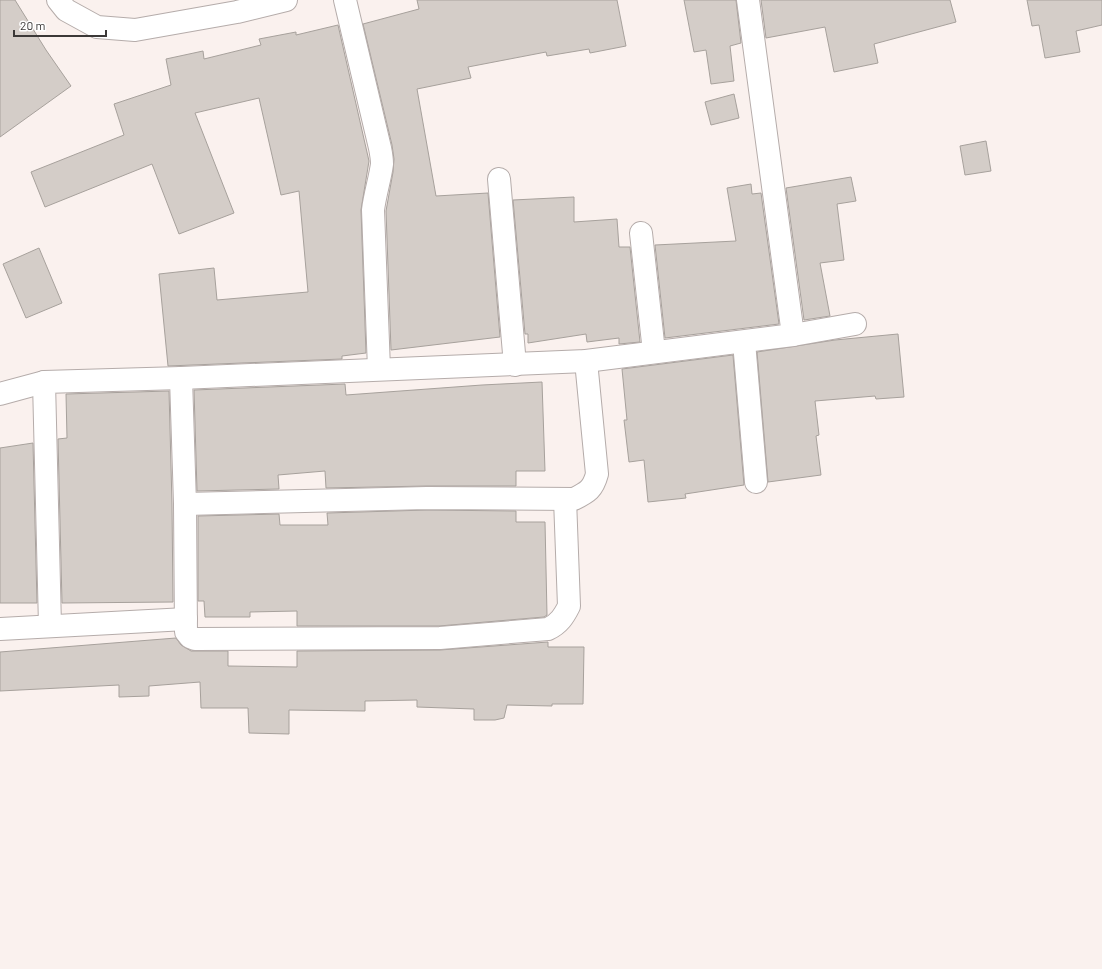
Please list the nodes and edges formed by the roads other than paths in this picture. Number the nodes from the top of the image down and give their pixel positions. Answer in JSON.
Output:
{"nodes":[{"id":1,"x":58,"y":0,"type":"edge"},
{"id":2,"x":286,"y":0,"type":"edge"},
{"id":3,"x":345,"y":0,"type":"edge"},
{"id":4,"x":748,"y":0,"type":"edge"},
{"id":5,"x":499,"y":179,"type":"dead end"},
{"id":6,"x":641,"y":233,"type":"dead end"},
{"id":7,"x":855,"y":324,"type":"dead end"},
{"id":8,"x":793,"y":335,"type":"junction"},
{"id":9,"x":744,"y":342,"type":"junction"},
{"id":10,"x":654,"y":352,"type":"junction"},
{"id":11,"x":586,"y":361,"type":"junction"},
{"id":12,"x":515,"y":365,"type":"junction"},
{"id":13,"x":379,"y":369,"type":"junction"},
{"id":14,"x":181,"y":378,"type":"junction"},
{"id":15,"x":44,"y":382,"type":"junction"},
{"id":16,"x":0,"y":394,"type":"edge"},
{"id":17,"x":756,"y":482,"type":"dead end"},
{"id":18,"x":565,"y":499,"type":"junction"},
{"id":19,"x":185,"y":504,"type":"junction"},
{"id":20,"x":186,"y":619,"type":"junction"},
{"id":21,"x":50,"y":626,"type":"junction"},
{"id":22,"x":0,"y":629,"type":"edge"}],
"edges":[{"from":1,"to":2,"type":"street"},
{"from":3,"to":13,"type":"street"},
{"from":4,"to":8,"type":"street"},
{"from":5,"to":12,"type":"street"},
{"from":6,"to":10,"type":"street"},
{"from":7,"to":8,"type":"street"},
{"from":8,"to":9,"type":"street"},
{"from":9,"to":10,"type":"street"},
{"from":9,"to":17,"type":"street"},
{"from":10,"to":11,"type":"street"},
{"from":11,"to":12,"type":"street"},
{"from":11,"to":18,"type":"street"},
{"from":12,"to":13,"type":"street"},
{"from":13,"to":14,"type":"street"},
{"from":14,"to":15,"type":"street"},
{"from":14,"to":19,"type":"street"},
{"from":15,"to":16,"type":"street"},
{"from":15,"to":21,"type":"street"},
{"from":18,"to":19,"type":"street"},
{"from":18,"to":20,"type":"street"},
{"from":19,"to":20,"type":"street"},
{"from":20,"to":21,"type":"street"},
{"from":21,"to":22,"type":"street"}]}
